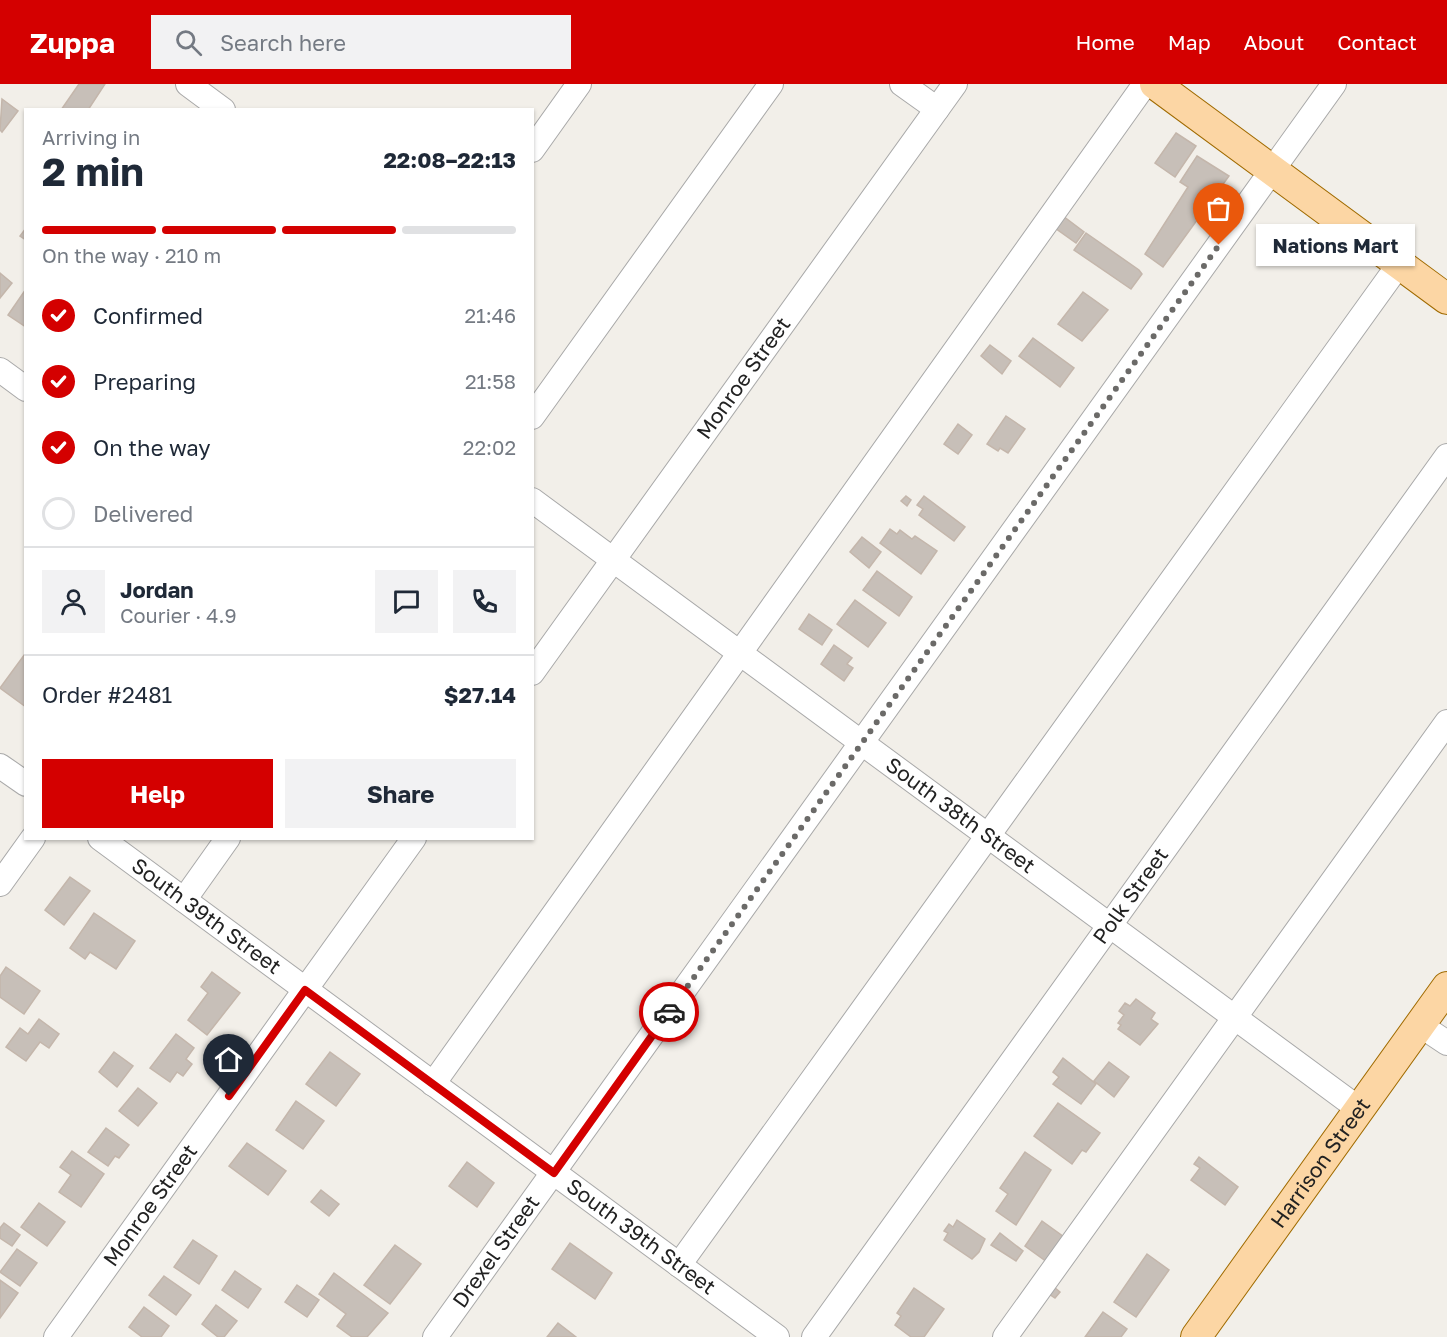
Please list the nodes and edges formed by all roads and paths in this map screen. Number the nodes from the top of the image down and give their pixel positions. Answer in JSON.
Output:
{"nodes":[{"id":1,"x":188,"y":84,"type":"edge"},
{"id":2,"x":579,"y":84,"type":"edge"},
{"id":3,"x":771,"y":84,"type":"edge"},
{"id":4,"x":902,"y":84,"type":"edge"},
{"id":5,"x":955,"y":84,"type":"edge"},
{"id":6,"x":1145,"y":84,"type":"edge"},
{"id":7,"x":1155,"y":84,"type":"edge"},
{"id":8,"x":1335,"y":84,"type":"edge"},
{"id":9,"x":220,"y":108,"type":"edge"},
{"id":10,"x":937,"y":108,"type":"junction"},
{"id":11,"x":534,"y":147,"type":"edge"},
{"id":12,"x":1273,"y":169,"type":"junction"},
{"id":13,"x":1400,"y":263,"type":"junction"},
{"id":14,"x":1447,"y":298,"type":"edge"},
{"id":15,"x":0,"y":370,"type":"edge"},
{"id":16,"x":24,"y":388,"type":"edge"},
{"id":17,"x":534,"y":414,"type":"edge"},
{"id":18,"x":1447,"y":456,"type":"edge"},
{"id":19,"x":534,"y":501,"type":"edge"},
{"id":20,"x":614,"y":560,"type":"junction"},
{"id":21,"x":740,"y":652,"type":"junction"},
{"id":22,"x":534,"y":670,"type":"edge"},
{"id":23,"x":1447,"y":722,"type":"edge"},
{"id":24,"x":862,"y":742,"type":"junction"},
{"id":25,"x":0,"y":766,"type":"edge"},
{"id":26,"x":24,"y":783,"type":"edge"},
{"id":27,"x":989,"y":836,"type":"junction"},
{"id":28,"x":32,"y":840,"type":"edge"},
{"id":29,"x":103,"y":840,"type":"edge"},
{"id":30,"x":227,"y":840,"type":"edge"},
{"id":31,"x":413,"y":840,"type":"edge"},
{"id":32,"x":0,"y":884,"type":"edge"},
{"id":33,"x":184,"y":900,"type":"junction"},
{"id":34,"x":1112,"y":926,"type":"junction"},
{"id":35,"x":1447,"y":987,"type":"edge"},
{"id":36,"x":305,"y":990,"type":"junction"},
{"id":37,"x":1234,"y":1017,"type":"junction"},
{"id":38,"x":1420,"y":1024,"type":"junction"},
{"id":39,"x":1447,"y":1043,"type":"edge"},
{"id":40,"x":433,"y":1084,"type":"junction"},
{"id":41,"x":1359,"y":1109,"type":"junction"},
{"id":42,"x":554,"y":1173,"type":"junction"},
{"id":43,"x":679,"y":1265,"type":"junction"},
{"id":44,"x":56,"y":1337,"type":"edge"},
{"id":45,"x":435,"y":1337,"type":"edge"},
{"id":46,"x":777,"y":1337,"type":"edge"},
{"id":47,"x":814,"y":1337,"type":"edge"},
{"id":48,"x":1005,"y":1337,"type":"edge"},
{"id":49,"x":1196,"y":1337,"type":"edge"}],
"edges":[{"from":1,"to":9,"type":"street"},
{"from":2,"to":11,"type":"street"},
{"from":3,"to":17,"type":"street"},
{"from":4,"to":10,"type":"street"},
{"from":5,"to":10,"type":"street","name":"Monroe Street"},
{"from":6,"to":21,"type":"street"},
{"from":7,"to":12,"type":"main road"},
{"from":8,"to":12,"type":"street","name":"Drexel Street"},
{"from":10,"to":20,"type":"street","name":"Monroe Street"},
{"from":12,"to":13,"type":"main road"},
{"from":12,"to":24,"type":"street","name":"Drexel Street"},
{"from":13,"to":14,"type":"main road"},
{"from":13,"to":27,"type":"street"},
{"from":15,"to":16,"type":"street"},
{"from":18,"to":34,"type":"street","name":"Polk Street"},
{"from":19,"to":20,"type":"street","name":"South 38th Street"},
{"from":20,"to":21,"type":"street","name":"South 38th Street"},
{"from":20,"to":22,"type":"street","name":"Monroe Street"},
{"from":21,"to":24,"type":"street","name":"South 38th Street"},
{"from":21,"to":40,"type":"street"},
{"from":23,"to":37,"type":"street"},
{"from":24,"to":27,"type":"street","name":"South 38th Street"},
{"from":24,"to":42,"type":"street","name":"Drexel Street"},
{"from":25,"to":26,"type":"street"},
{"from":27,"to":34,"type":"street","name":"South 38th Street"},
{"from":27,"to":43,"type":"street"},
{"from":28,"to":32,"type":"street"},
{"from":29,"to":33,"type":"street","name":"South 39th Street"},
{"from":30,"to":33,"type":"street"},
{"from":31,"to":36,"type":"street","name":"Monroe Street"},
{"from":33,"to":36,"type":"street","name":"South 39th Street"},
{"from":34,"to":37,"type":"street","name":"South 38th Street"},
{"from":34,"to":47,"type":"street","name":"Polk Street"},
{"from":35,"to":38,"type":"main road","name":"Harrison Street"},
{"from":36,"to":40,"type":"street","name":"South 39th Street"},
{"from":36,"to":44,"type":"street","name":"Monroe Street"},
{"from":37,"to":41,"type":"street","name":"South 38th Street"},
{"from":37,"to":48,"type":"street"},
{"from":38,"to":39,"type":"street"},
{"from":38,"to":41,"type":"main road","name":"Harrison Street"},
{"from":40,"to":42,"type":"street","name":"South 39th Street"},
{"from":41,"to":49,"type":"main road","name":"Harrison Street"},
{"from":42,"to":43,"type":"street","name":"South 39th Street"},
{"from":42,"to":45,"type":"street","name":"Drexel Street"},
{"from":43,"to":46,"type":"street","name":"South 39th Street"}]}
